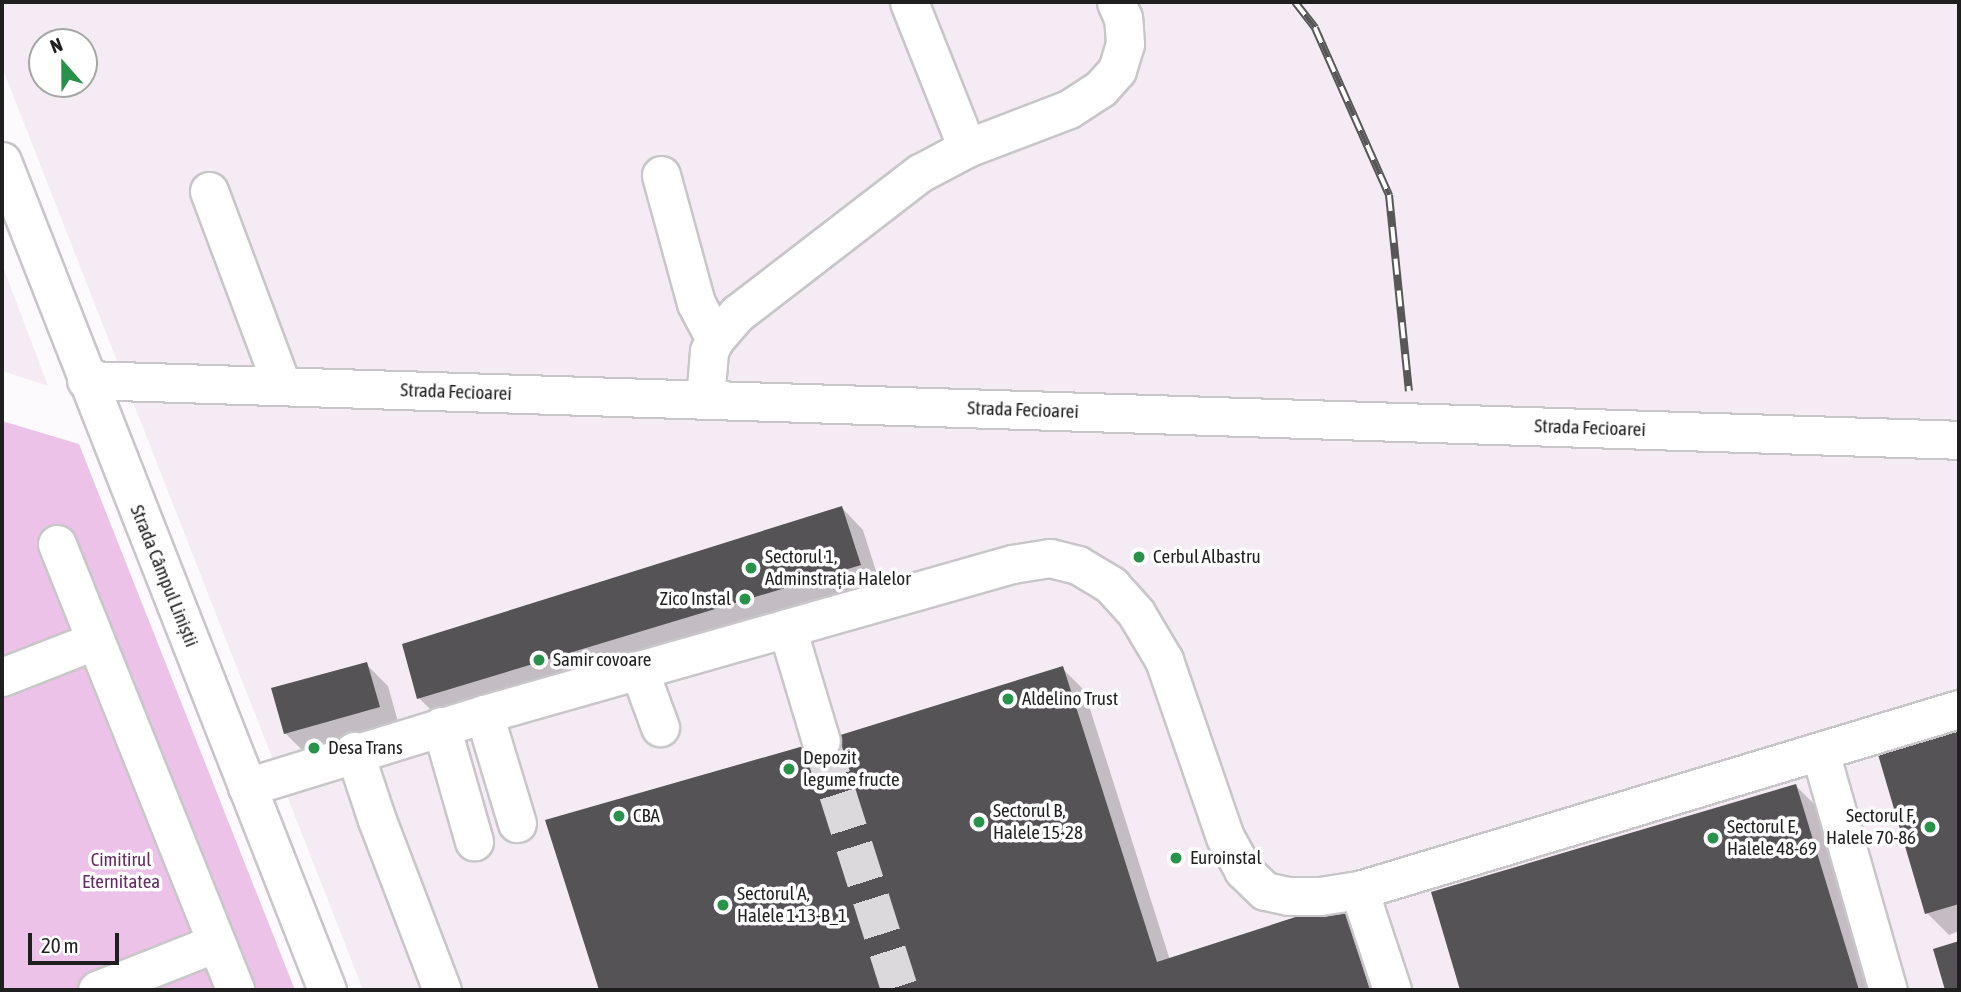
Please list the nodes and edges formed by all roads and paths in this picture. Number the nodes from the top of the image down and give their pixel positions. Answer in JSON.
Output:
{"nodes":[{"id":1,"x":909,"y":2,"type":"edge"},
{"id":2,"x":1116,"y":2,"type":"edge"},
{"id":3,"x":967,"y":148,"type":"junction"},
{"id":4,"x":2,"y":162,"type":"edge"},
{"id":5,"x":661,"y":176,"type":"dead end"},
{"id":6,"x":209,"y":191,"type":"dead end"},
{"id":7,"x":715,"y":339,"type":"junction"},
{"id":8,"x":86,"y":380,"type":"junction"},
{"id":9,"x":282,"y":386,"type":"junction"},
{"id":10,"x":705,"y":400,"type":"junction"},
{"id":11,"x":1959,"y":440,"type":"edge"},
{"id":12,"x":57,"y":544,"type":"dead end"},
{"id":13,"x":787,"y":628,"type":"junction"},
{"id":14,"x":94,"y":640,"type":"junction"},
{"id":15,"x":639,"y":670,"type":"junction"},
{"id":16,"x":2,"y":677,"type":"edge"},
{"id":17,"x":1959,"y":709,"type":"edge"},
{"id":18,"x":485,"y":714,"type":"junction"},
{"id":19,"x":441,"y":726,"type":"junction"},
{"id":20,"x":660,"y":727,"type":"dead end"},
{"id":21,"x":821,"y":741,"type":"tunnel mouth"},
{"id":22,"x":354,"y":751,"type":"junction"},
{"id":23,"x":1819,"y":752,"type":"junction"},
{"id":24,"x":247,"y":787,"type":"junction"},
{"id":25,"x":517,"y":823,"type":"dead end"},
{"id":26,"x":474,"y":841,"type":"dead end"},
{"id":27,"x":1359,"y":890,"type":"junction"},
{"id":28,"x":216,"y":943,"type":"junction"},
{"id":29,"x":97,"y":990,"type":"edge"},
{"id":30,"x":234,"y":990,"type":"edge"},
{"id":31,"x":327,"y":990,"type":"edge"},
{"id":32,"x":442,"y":990,"type":"edge"},
{"id":33,"x":1392,"y":990,"type":"edge"},
{"id":34,"x":1888,"y":990,"type":"edge"}],
"edges":[{"from":1,"to":3,"type":"street"},
{"from":2,"to":3,"type":"street"},
{"from":3,"to":7,"type":"street"},
{"from":4,"to":8,"type":"street","name":"Strada Câmpul Liniștii"},
{"from":5,"to":7,"type":"street"},
{"from":6,"to":9,"type":"street"},
{"from":7,"to":10,"type":"street"},
{"from":8,"to":9,"type":"street","name":"Strada Fecioarei"},
{"from":8,"to":24,"type":"street","name":"Strada Câmpul Liniștii"},
{"from":9,"to":10,"type":"street","name":"Strada Fecioarei"},
{"from":10,"to":11,"type":"street","name":"Strada Fecioarei"},
{"from":12,"to":14,"type":"street"},
{"from":13,"to":15,"type":"street"},
{"from":13,"to":21,"type":"street"},
{"from":13,"to":27,"type":"street"},
{"from":14,"to":16,"type":"street"},
{"from":14,"to":28,"type":"street"},
{"from":15,"to":18,"type":"street"},
{"from":15,"to":20,"type":"street"},
{"from":17,"to":23,"type":"street"},
{"from":18,"to":19,"type":"street"},
{"from":18,"to":25,"type":"street"},
{"from":19,"to":22,"type":"street"},
{"from":19,"to":26,"type":"street"},
{"from":22,"to":24,"type":"street"},
{"from":22,"to":32,"type":"street"},
{"from":23,"to":27,"type":"street"},
{"from":23,"to":34,"type":"street"},
{"from":24,"to":31,"type":"street","name":"Strada Câmpul Liniștii"},
{"from":27,"to":33,"type":"street"},
{"from":28,"to":29,"type":"street"},
{"from":28,"to":30,"type":"street"}]}
